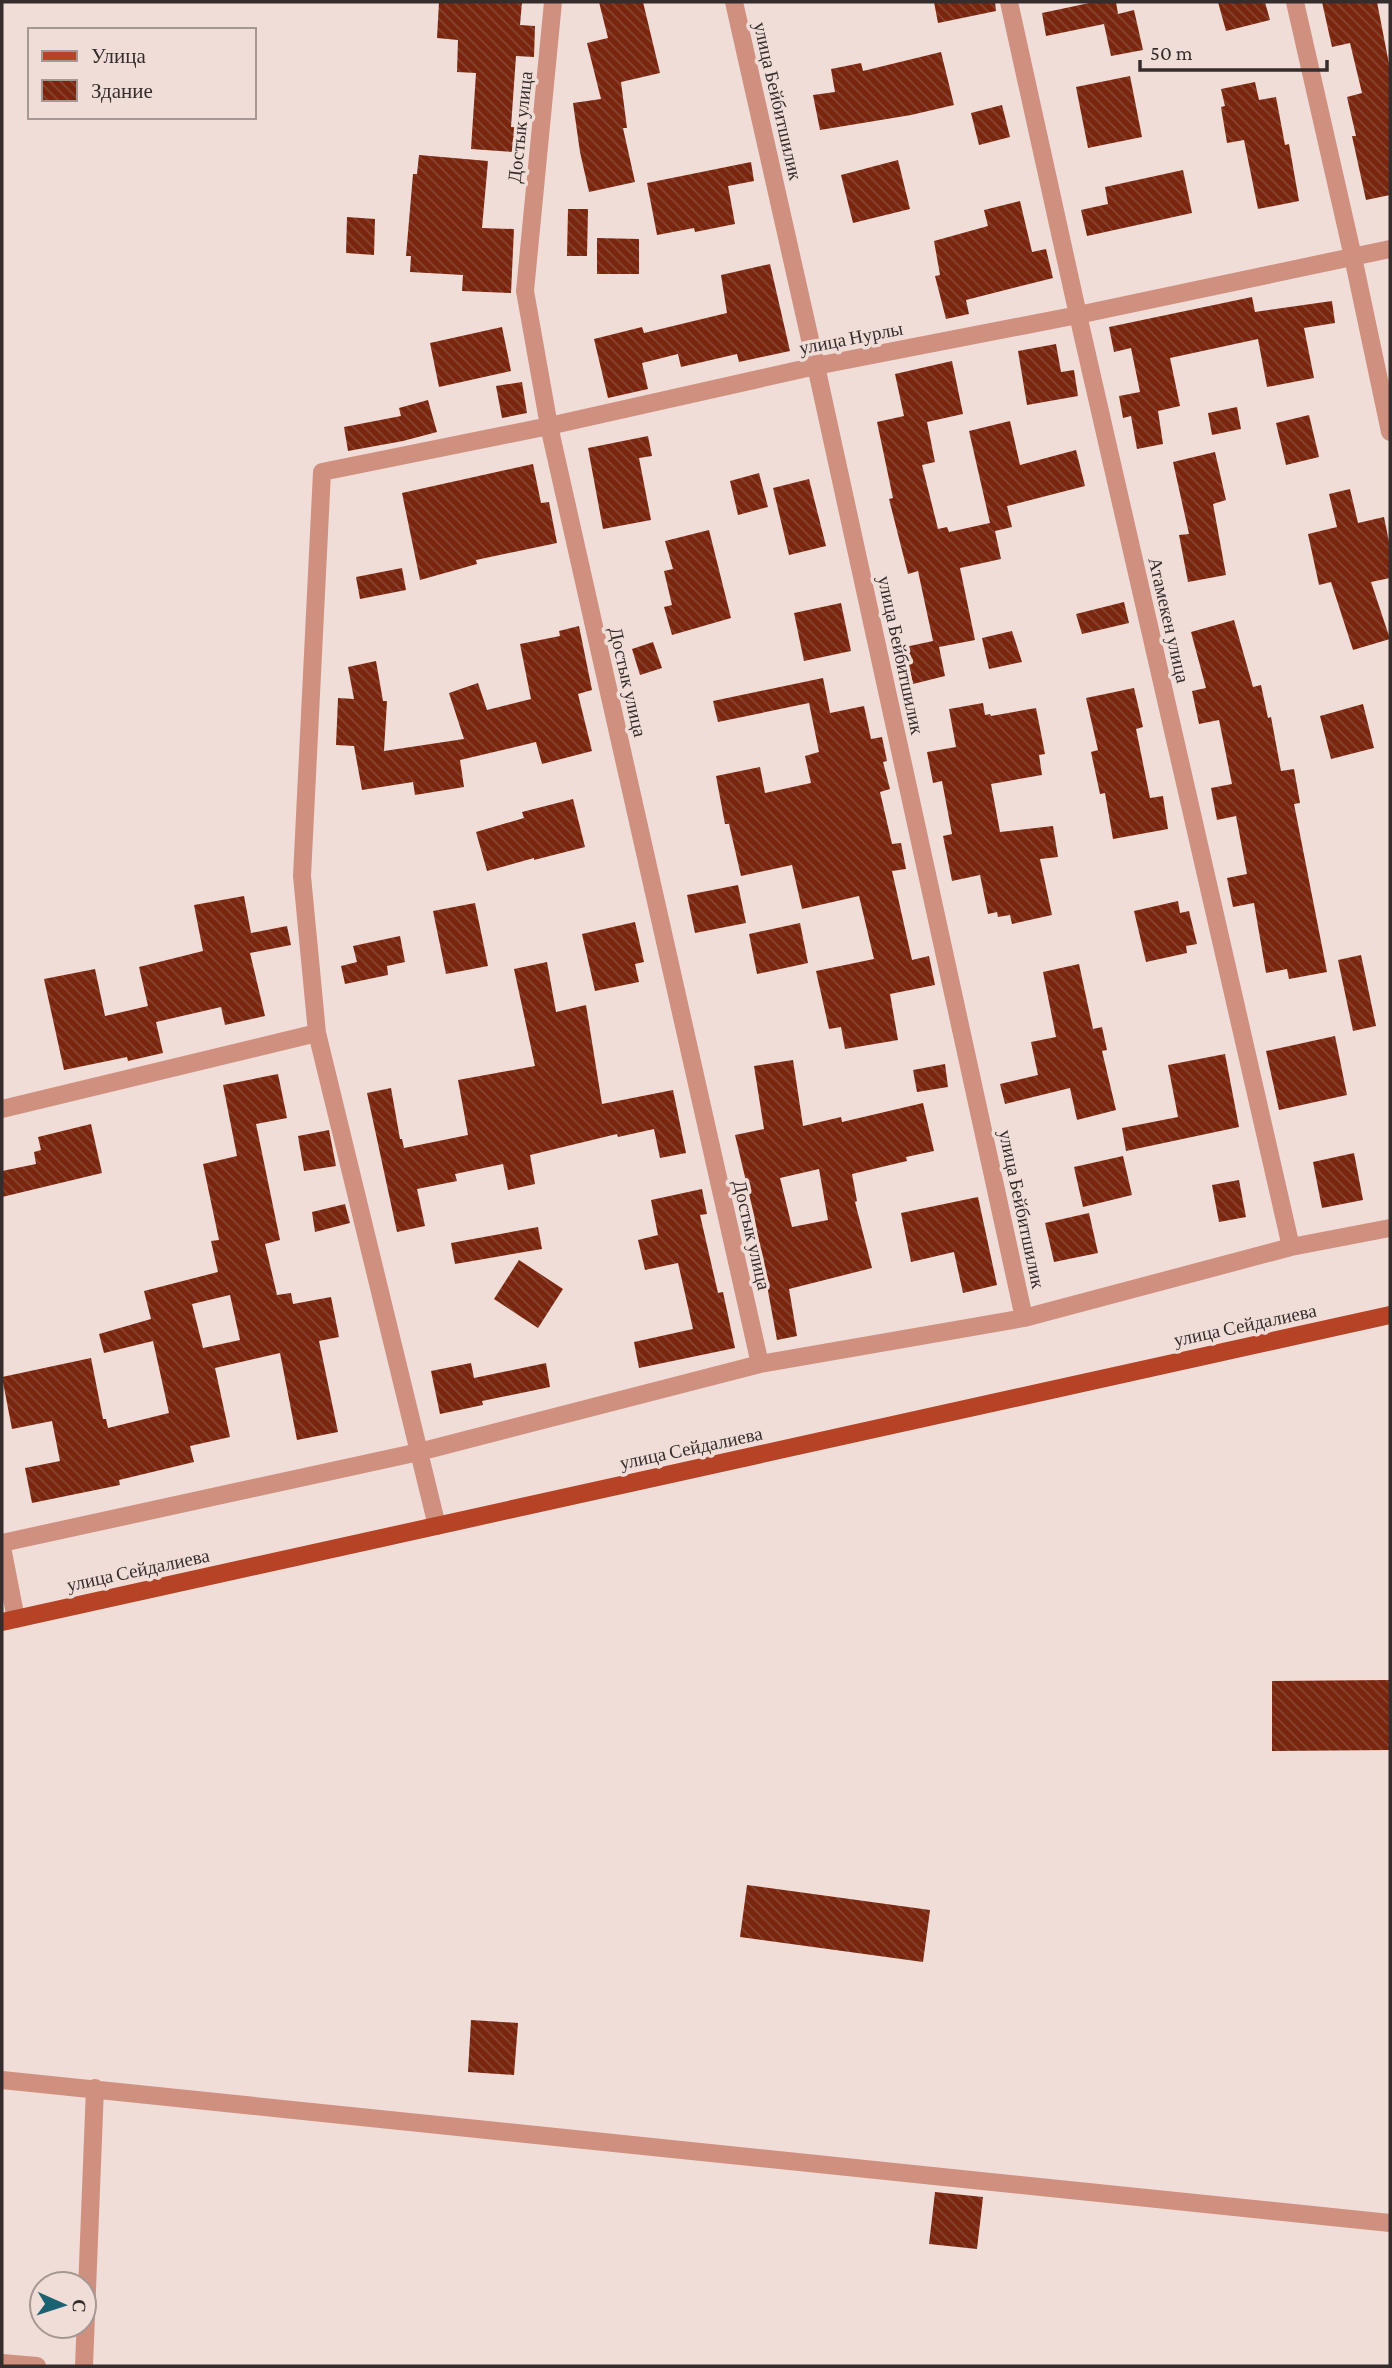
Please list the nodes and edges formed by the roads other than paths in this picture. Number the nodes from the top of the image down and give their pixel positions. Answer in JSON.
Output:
{"nodes":[{"id":1,"x":553,"y":2,"type":"edge"},
{"id":2,"x":734,"y":2,"type":"edge"},
{"id":3,"x":1009,"y":2,"type":"edge"},
{"id":4,"x":1295,"y":2,"type":"edge"},
{"id":5,"x":1390,"y":249,"type":"edge"},
{"id":6,"x":1353,"y":257,"type":"junction"},
{"id":7,"x":1078,"y":315,"type":"junction"},
{"id":8,"x":816,"y":366,"type":"junction"},
{"id":9,"x":549,"y":425,"type":"junction"},
{"id":10,"x":1390,"y":432,"type":"edge"},
{"id":11,"x":317,"y":1033,"type":"junction"},
{"id":12,"x":2,"y":1109,"type":"edge"},
{"id":13,"x":1390,"y":1228,"type":"edge"},
{"id":14,"x":1291,"y":1247,"type":"junction"},
{"id":15,"x":1390,"y":1315,"type":"edge"},
{"id":16,"x":1024,"y":1318,"type":"junction"},
{"id":17,"x":760,"y":1364,"type":"junction"},
{"id":18,"x":419,"y":1452,"type":"junction"},
{"id":19,"x":437,"y":1526,"type":"junction"},
{"id":20,"x":2,"y":1545,"type":"edge"},
{"id":21,"x":9,"y":1620,"type":"edge"},
{"id":22,"x":2,"y":2080,"type":"edge"},
{"id":23,"x":94,"y":2088,"type":"junction"},
{"id":24,"x":1390,"y":2223,"type":"edge"},
{"id":25,"x":2,"y":2363,"type":"edge"},
{"id":26,"x":37,"y":2366,"type":"edge"},
{"id":27,"x":84,"y":2366,"type":"edge"}],
"edges":[{"from":1,"to":9,"type":"street","name":"Достык улица"},
{"from":2,"to":8,"type":"street","name":"улица Бейбитшилик"},
{"from":3,"to":7,"type":"street","name":"Атамекен улица"},
{"from":4,"to":6,"type":"street"},
{"from":5,"to":6,"type":"street","name":"улица Нурлы"},
{"from":6,"to":7,"type":"street","name":"улица Нурлы"},
{"from":6,"to":10,"type":"street"},
{"from":7,"to":8,"type":"street","name":"улица Нурлы"},
{"from":7,"to":14,"type":"street","name":"Атамекен улица"},
{"from":8,"to":9,"type":"street","name":"улица Нурлы"},
{"from":8,"to":16,"type":"street","name":"улица Бейбитшилик"},
{"from":9,"to":11,"type":"street","name":"улица Нурлы"},
{"from":9,"to":17,"type":"street","name":"Достык улица"},
{"from":11,"to":12,"type":"street"},
{"from":11,"to":18,"type":"street"},
{"from":13,"to":14,"type":"street"},
{"from":14,"to":16,"type":"street"},
{"from":15,"to":19,"type":"main road","name":"улица Сейдалиева"},
{"from":16,"to":17,"type":"street"},
{"from":17,"to":18,"type":"street"},
{"from":18,"to":19,"type":"street"},
{"from":18,"to":20,"type":"street"},
{"from":19,"to":21,"type":"main road","name":"улица Сейдалиева"},
{"from":20,"to":21,"type":"street"},
{"from":22,"to":23,"type":"street"},
{"from":23,"to":24,"type":"street"},
{"from":23,"to":27,"type":"street"},
{"from":25,"to":26,"type":"street"}]}
